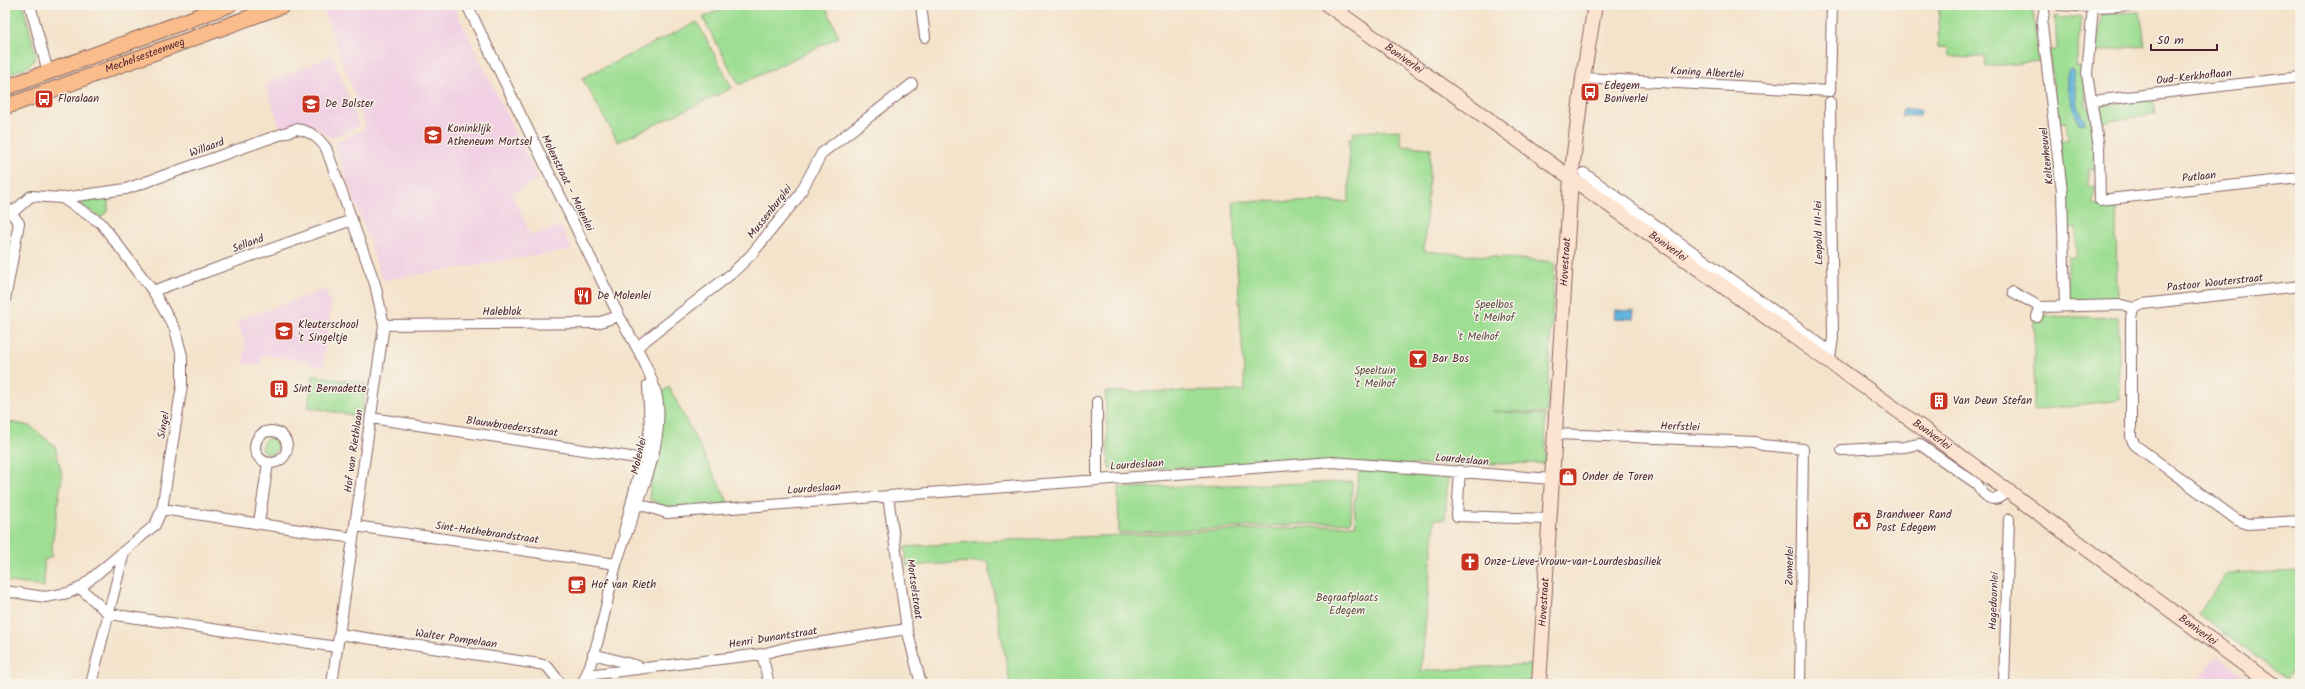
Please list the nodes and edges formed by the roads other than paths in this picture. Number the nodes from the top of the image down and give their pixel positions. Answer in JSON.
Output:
{"nodes":[{"id":1,"x":30,"y":5,"type":"edge"},
{"id":2,"x":229,"y":5,"type":"edge"},
{"id":3,"x":284,"y":5,"type":"edge"},
{"id":4,"x":466,"y":5,"type":"edge"},
{"id":5,"x":921,"y":5,"type":"edge"},
{"id":6,"x":1328,"y":5,"type":"edge"},
{"id":7,"x":1595,"y":5,"type":"edge"},
{"id":8,"x":1832,"y":5,"type":"edge"},
{"id":9,"x":2045,"y":5,"type":"edge"},
{"id":10,"x":2059,"y":5,"type":"edge"},
{"id":11,"x":2140,"y":5,"type":"edge"},
{"id":12,"x":2093,"y":7,"type":"junction"},
{"id":13,"x":925,"y":38,"type":"dead end"},
{"id":14,"x":48,"y":72,"type":"junction"},
{"id":15,"x":2300,"y":77,"type":"edge"},
{"id":16,"x":33,"y":78,"type":"junction"},
{"id":17,"x":1583,"y":78,"type":"junction"},
{"id":18,"x":912,"y":84,"type":"dead end"},
{"id":19,"x":5,"y":88,"type":"edge"},
{"id":20,"x":5,"y":94,"type":"edge"},
{"id":21,"x":2092,"y":101,"type":"junction"},
{"id":22,"x":1830,"y":102,"type":"dead end"},
{"id":23,"x":5,"y":107,"type":"edge"},
{"id":24,"x":296,"y":129,"type":"joint"},
{"id":25,"x":1584,"y":173,"type":"dead end"},
{"id":26,"x":2300,"y":178,"type":"edge"},
{"id":27,"x":1571,"y":179,"type":"junction"},
{"id":28,"x":126,"y":189,"type":"joint"},
{"id":29,"x":62,"y":198,"type":"junction"},
{"id":30,"x":5,"y":205,"type":"edge"},
{"id":31,"x":12,"y":213,"type":"junction"},
{"id":32,"x":352,"y":220,"type":"junction"},
{"id":33,"x":2300,"y":286,"type":"edge"},
{"id":34,"x":153,"y":291,"type":"junction"},
{"id":35,"x":2013,"y":292,"type":"dead end"},
{"id":36,"x":5,"y":300,"type":"edge"},
{"id":37,"x":2065,"y":306,"type":"junction"},
{"id":38,"x":2040,"y":307,"type":"junction"},
{"id":39,"x":2133,"y":308,"type":"junction"},
{"id":40,"x":619,"y":316,"type":"junction"},
{"id":41,"x":2037,"y":317,"type":"dead end"},
{"id":42,"x":384,"y":325,"type":"junction"},
{"id":43,"x":637,"y":347,"type":"junction"},
{"id":44,"x":1830,"y":358,"type":"junction"},
{"id":45,"x":1097,"y":402,"type":"dead end"},
{"id":46,"x":371,"y":418,"type":"junction"},
{"id":47,"x":1925,"y":430,"type":"junction"},
{"id":48,"x":1556,"y":434,"type":"junction"},
{"id":49,"x":1919,"y":444,"type":"junction"},
{"id":50,"x":1803,"y":449,"type":"joint"},
{"id":51,"x":1842,"y":450,"type":"dead end"},
{"id":52,"x":647,"y":459,"type":"junction"},
{"id":53,"x":268,"y":463,"type":"dead end"},
{"id":54,"x":1460,"y":471,"type":"junction"},
{"id":55,"x":1552,"y":479,"type":"junction"},
{"id":56,"x":1097,"y":480,"type":"junction"},
{"id":57,"x":2007,"y":491,"type":"junction"},
{"id":58,"x":888,"y":496,"type":"junction"},
{"id":59,"x":639,"y":504,"type":"junction"},
{"id":60,"x":162,"y":509,"type":"junction"},
{"id":61,"x":1549,"y":519,"type":"junction"},
{"id":62,"x":2009,"y":519,"type":"dead end"},
{"id":63,"x":2300,"y":521,"type":"edge"},
{"id":64,"x":259,"y":523,"type":"junction"},
{"id":65,"x":355,"y":526,"type":"junction"},
{"id":66,"x":353,"y":538,"type":"junction"},
{"id":67,"x":623,"y":543,"type":"junction"},
{"id":68,"x":124,"y":552,"type":"junction"},
{"id":69,"x":616,"y":564,"type":"junction"},
{"id":70,"x":80,"y":588,"type":"junction"},
{"id":71,"x":5,"y":590,"type":"edge"},
{"id":72,"x":109,"y":614,"type":"junction"},
{"id":73,"x":907,"y":629,"type":"junction"},
{"id":74,"x":339,"y":634,"type":"junction"},
{"id":75,"x":337,"y":648,"type":"junction"},
{"id":76,"x":593,"y":654,"type":"junction"},
{"id":77,"x":762,"y":654,"type":"junction"},
{"id":78,"x":642,"y":667,"type":"junction"},
{"id":79,"x":584,"y":679,"type":"edge"},
{"id":80,"x":91,"y":684,"type":"edge"},
{"id":81,"x":332,"y":684,"type":"edge"},
{"id":82,"x":561,"y":684,"type":"edge"},
{"id":83,"x":769,"y":684,"type":"edge"},
{"id":84,"x":920,"y":684,"type":"edge"},
{"id":85,"x":1539,"y":684,"type":"edge"},
{"id":86,"x":1800,"y":684,"type":"edge"},
{"id":87,"x":2004,"y":684,"type":"edge"},
{"id":88,"x":2271,"y":684,"type":"edge"}],
"edges":[{"from":1,"to":14,"type":"street"},
{"from":2,"to":14,"type":"main road","name":"Mechelsesteenweg"},
{"from":3,"to":23,"type":"main road","name":"Mechelsesteenweg"},
{"from":4,"to":40,"type":"street","name":"Molenstraat - Molenlei"},
{"from":5,"to":13,"type":"street"},
{"from":6,"to":27,"type":"main road","name":"Boniverlei"},
{"from":7,"to":17,"type":"main road","name":"Hovestraat"},
{"from":8,"to":17,"type":"street","name":"Koning Albertlei"},
{"from":9,"to":37,"type":"street","name":"Keltenheuvel"},
{"from":10,"to":12,"type":"street"},
{"from":11,"to":12,"type":"street"},
{"from":12,"to":21,"type":"street"},
{"from":14,"to":16,"type":"main road","name":"Mechelsesteenweg"},
{"from":15,"to":21,"type":"street","name":"Oud-Kerkhoflaan"},
{"from":16,"to":19,"type":"main road","name":"Mechelsesteenweg"},
{"from":16,"to":20,"type":"street"},
{"from":17,"to":27,"type":"main road","name":"Hovestraat"},
{"from":18,"to":43,"type":"street","name":"Mussenburglei"},
{"from":21,"to":26,"type":"street","name":"Putlaan"},
{"from":22,"to":44,"type":"street","name":"Leopold III-lei"},
{"from":24,"to":28,"type":"street","name":"Willaard"},
{"from":24,"to":32,"type":"street","name":"Hof van Riethlaan"},
{"from":25,"to":44,"type":"street","name":"Boniverlei"},
{"from":27,"to":44,"type":"main road","name":"Boniverlei"},
{"from":27,"to":48,"type":"main road","name":"Hovestraat"},
{"from":28,"to":29,"type":"street","name":"Singel"},
{"from":29,"to":31,"type":"street","name":"Singel"},
{"from":29,"to":34,"type":"street","name":"Singel"},
{"from":30,"to":31,"type":"street"},
{"from":31,"to":36,"type":"street"},
{"from":32,"to":34,"type":"street","name":"Selland"},
{"from":32,"to":42,"type":"street","name":"Hof van Riethlaan"},
{"from":33,"to":39,"type":"street","name":"Pastoor Wouterstraat"},
{"from":34,"to":60,"type":"street","name":"Singel"},
{"from":35,"to":38,"type":"street"},
{"from":37,"to":38,"type":"street"},
{"from":37,"to":39,"type":"street"},
{"from":38,"to":41,"type":"street"},
{"from":39,"to":63,"type":"street"},
{"from":40,"to":42,"type":"street","name":"Haleblok"},
{"from":40,"to":43,"type":"street","name":"Molenstraat - Molenlei"},
{"from":42,"to":46,"type":"street","name":"Hof van Riethlaan"},
{"from":43,"to":52,"type":"street","name":"Molenstraat - Molenlei"},
{"from":44,"to":47,"type":"main road","name":"Boniverlei"},
{"from":45,"to":56,"type":"street"},
{"from":46,"to":52,"type":"street","name":"Blauwbroedersstraat"},
{"from":46,"to":65,"type":"street","name":"Hof van Riethlaan"},
{"from":47,"to":49,"type":"street"},
{"from":47,"to":57,"type":"main road","name":"Boniverlei"},
{"from":48,"to":50,"type":"street","name":"Herfstlei"},
{"from":48,"to":55,"type":"main road","name":"Hovestraat"},
{"from":49,"to":51,"type":"street"},
{"from":49,"to":57,"type":"street","name":"Boniverlei"},
{"from":50,"to":86,"type":"street","name":"Zomerlei"},
{"from":52,"to":59,"type":"street","name":"Molenlei"},
{"from":52,"to":67,"type":"street"},
{"from":53,"to":64,"type":"street"},
{"from":54,"to":55,"type":"street","name":"Lourdeslaan"},
{"from":54,"to":56,"type":"street","name":"Lourdeslaan"},
{"from":54,"to":61,"type":"street"},
{"from":55,"to":61,"type":"main road","name":"Hovestraat"},
{"from":56,"to":58,"type":"street","name":"Lourdeslaan"},
{"from":57,"to":88,"type":"main road","name":"Boniverlei"},
{"from":58,"to":59,"type":"street","name":"Lourdeslaan"},
{"from":58,"to":73,"type":"street","name":"Mortselstraat"},
{"from":59,"to":67,"type":"street","name":"Molenlei"},
{"from":60,"to":64,"type":"street"},
{"from":60,"to":68,"type":"street","name":"Singel"},
{"from":61,"to":85,"type":"main road","name":"Hovestraat"},
{"from":62,"to":87,"type":"street","name":"Hagedoornlei"},
{"from":64,"to":66,"type":"street"},
{"from":65,"to":66,"type":"street","name":"Hof van Riethlaan"},
{"from":65,"to":69,"type":"street","name":"Sint-Hathebrandstraat"},
{"from":66,"to":74,"type":"street","name":"Hof van Riethlaan"},
{"from":67,"to":69,"type":"street"},
{"from":68,"to":70,"type":"street","name":"Singel"},
{"from":68,"to":72,"type":"street"},
{"from":69,"to":76,"type":"street"},
{"from":70,"to":71,"type":"street","name":"Singel"},
{"from":70,"to":72,"type":"street"},
{"from":72,"to":75,"type":"street"},
{"from":72,"to":80,"type":"street"},
{"from":73,"to":77,"type":"street","name":"Henri Dunantstraat"},
{"from":73,"to":84,"type":"street","name":"Mortselstraat"},
{"from":74,"to":75,"type":"street","name":"Hof van Riethlaan"},
{"from":74,"to":82,"type":"street","name":"Walter Pompelaan"},
{"from":75,"to":81,"type":"street","name":"Hof van Riethlaan"},
{"from":76,"to":78,"type":"street","name":"Henri Dunantstraat"},
{"from":76,"to":79,"type":"street"},
{"from":77,"to":78,"type":"street","name":"Henri Dunantstraat"},
{"from":77,"to":83,"type":"street"},
{"from":78,"to":79,"type":"street","name":"Henri Dunantstraat"}]}
